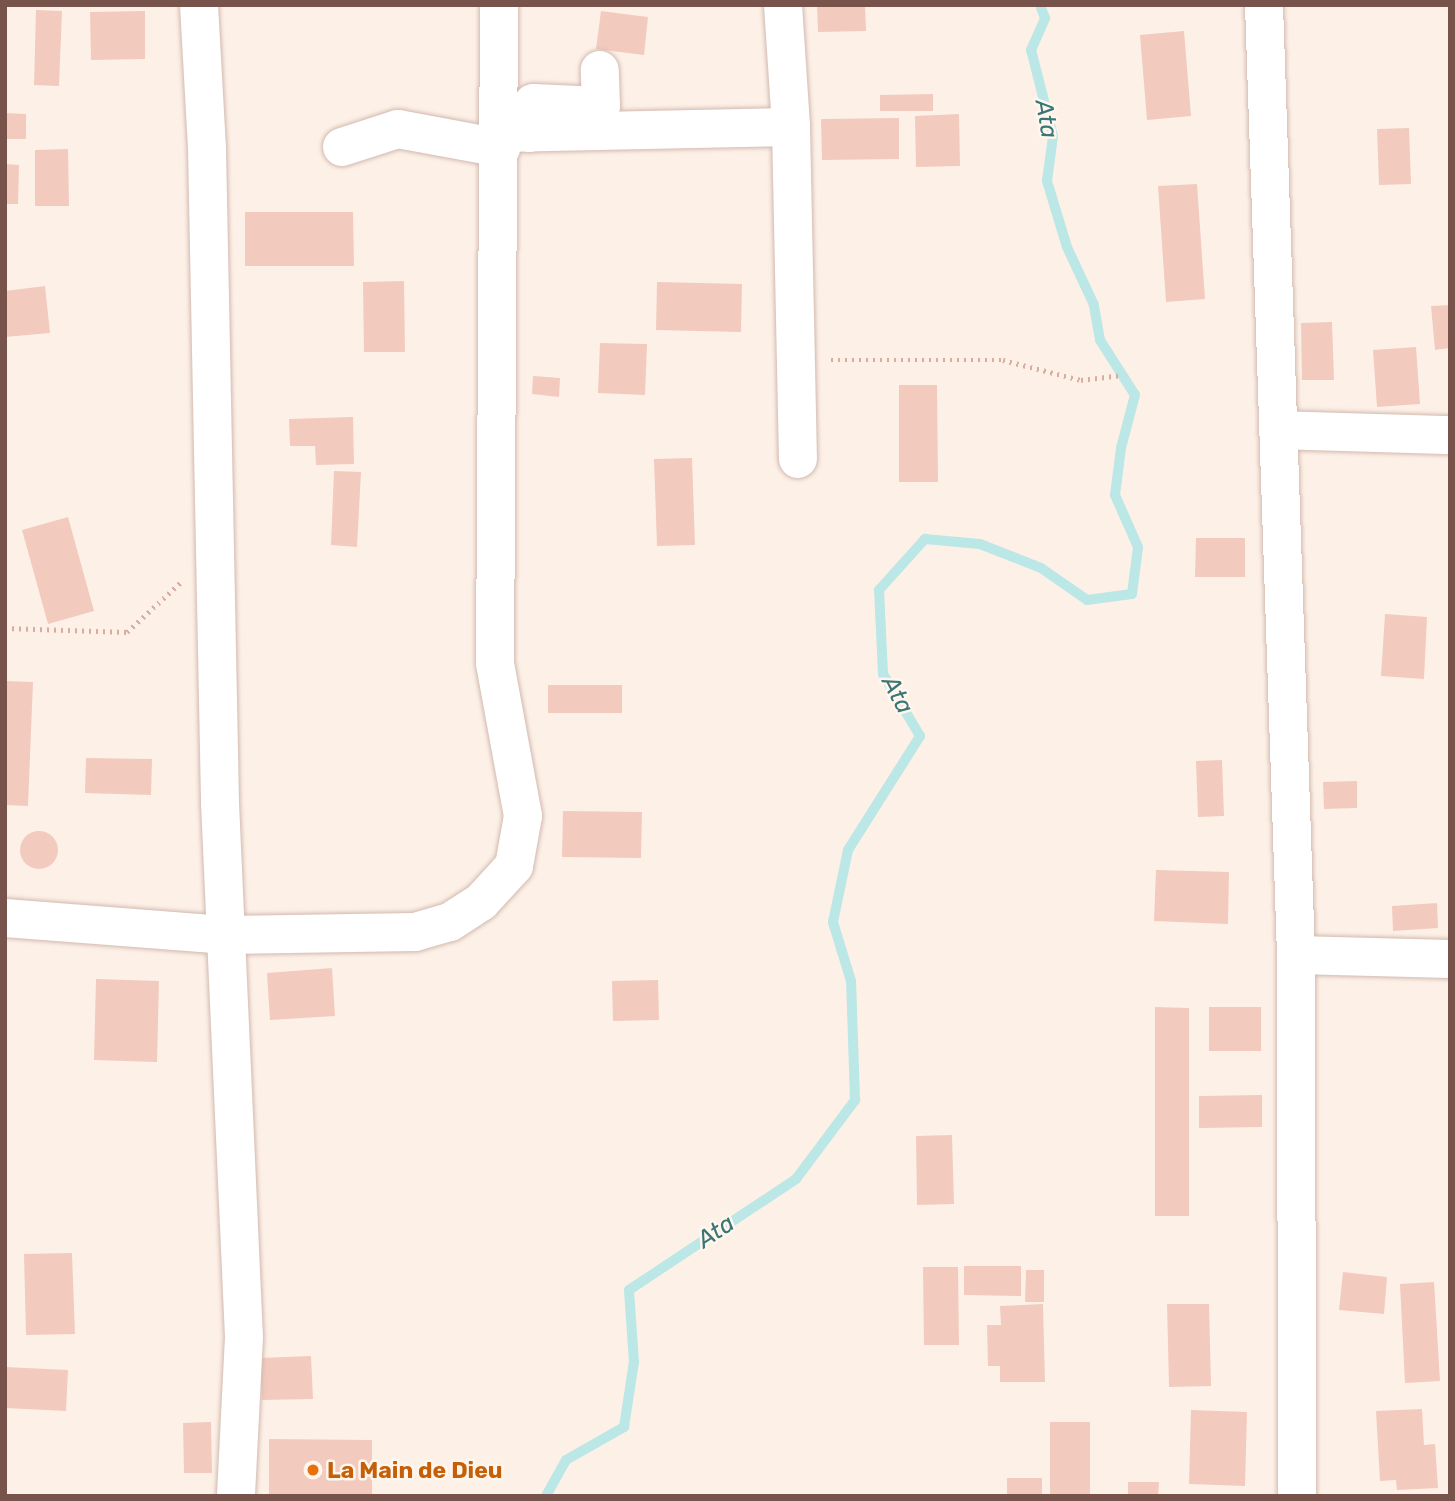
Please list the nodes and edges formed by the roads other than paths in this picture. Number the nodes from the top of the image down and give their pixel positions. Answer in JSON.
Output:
{"nodes":[{"id":1,"x":199,"y":5,"type":"edge"},
{"id":2,"x":499,"y":5,"type":"edge"},
{"id":3,"x":783,"y":5,"type":"edge"},
{"id":4,"x":1265,"y":5,"type":"edge"},
{"id":5,"x":600,"y":70,"type":"dead end"},
{"id":6,"x":791,"y":127,"type":"junction"},
{"id":7,"x":510,"y":138,"type":"junction"},
{"id":8,"x":342,"y":147,"type":"dead end"},
{"id":9,"x":1278,"y":430,"type":"junction"},
{"id":10,"x":1450,"y":435,"type":"edge"},
{"id":11,"x":798,"y":459,"type":"dead end"},
{"id":12,"x":5,"y":918,"type":"edge"},
{"id":13,"x":227,"y":935,"type":"junction"},
{"id":14,"x":1296,"y":955,"type":"junction"},
{"id":15,"x":1450,"y":960,"type":"edge"},
{"id":16,"x":236,"y":1496,"type":"edge"},
{"id":17,"x":1297,"y":1496,"type":"edge"}],
"edges":[{"from":1,"to":13,"type":"street"},
{"from":2,"to":7,"type":"street"},
{"from":3,"to":6,"type":"street"},
{"from":4,"to":9,"type":"street"},
{"from":5,"to":7,"type":"street"},
{"from":6,"to":7,"type":"street"},
{"from":6,"to":11,"type":"street"},
{"from":7,"to":8,"type":"street"},
{"from":7,"to":13,"type":"street"},
{"from":9,"to":10,"type":"street"},
{"from":9,"to":14,"type":"street"},
{"from":12,"to":13,"type":"street"},
{"from":13,"to":16,"type":"street"},
{"from":14,"to":15,"type":"street"},
{"from":14,"to":17,"type":"street"}]}
